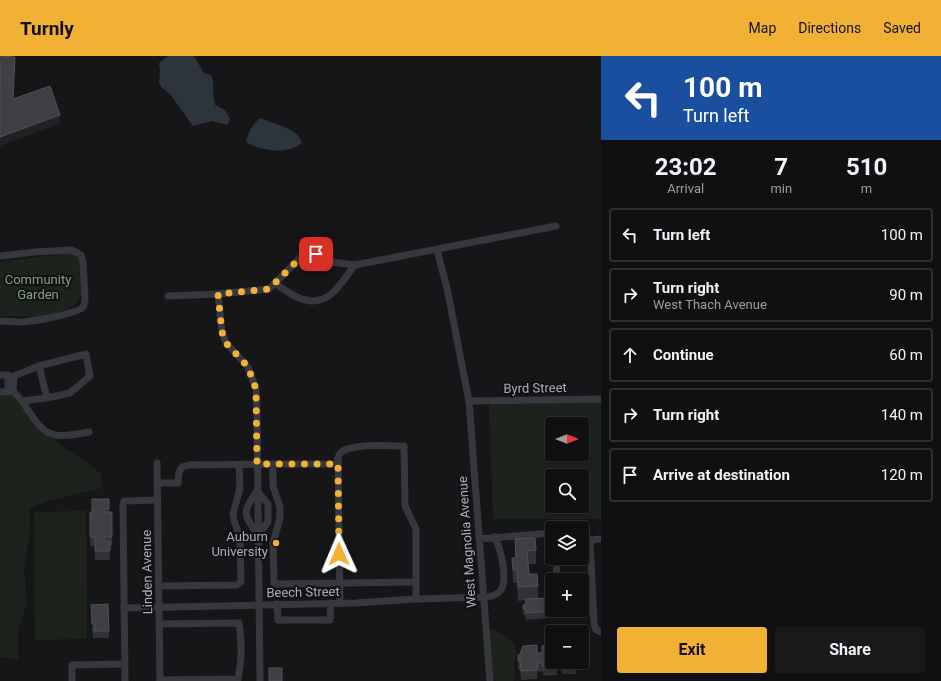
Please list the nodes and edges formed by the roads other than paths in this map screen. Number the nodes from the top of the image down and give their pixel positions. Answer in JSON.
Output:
{"nodes":[{"id":1,"x":556,"y":226,"type":"dead end"},
{"id":2,"x":437,"y":250,"type":"junction"},
{"id":3,"x":0,"y":256,"type":"edge"},
{"id":4,"x":355,"y":265,"type":"junction"},
{"id":5,"x":275,"y":284,"type":"junction"},
{"id":6,"x":218,"y":294,"type":"junction"},
{"id":7,"x":168,"y":296,"type":"dead end"},
{"id":8,"x":0,"y":321,"type":"edge"},
{"id":9,"x":39,"y":366,"type":"junction"},
{"id":10,"x":0,"y":375,"type":"edge"},
{"id":11,"x":0,"y":392,"type":"edge"},
{"id":12,"x":10,"y":392,"type":"junction"},
{"id":13,"x":47,"y":398,"type":"junction"},
{"id":14,"x":601,"y":399,"type":"edge"},
{"id":15,"x":22,"y":401,"type":"junction"},
{"id":16,"x":469,"y":401,"type":"junction"},
{"id":17,"x":89,"y":432,"type":"dead end"},
{"id":18,"x":157,"y":463,"type":"dead end"},
{"id":19,"x":257,"y":464,"type":"junction"},
{"id":20,"x":273,"y":464,"type":"junction"},
{"id":21,"x":338,"y":464,"type":"junction"},
{"id":22,"x":239,"y":465,"type":"junction"},
{"id":23,"x":157,"y":483,"type":"junction"},
{"id":24,"x":257,"y":491,"type":"junction"},
{"id":25,"x":157,"y":500,"type":"junction"},
{"id":26,"x":545,"y":533,"type":"edge"},
{"id":27,"x":258,"y":535,"type":"junction"},
{"id":28,"x":494,"y":537,"type":"junction"},
{"id":29,"x":479,"y":539,"type":"junction"},
{"id":30,"x":601,"y":539,"type":"edge"},
{"id":31,"x":416,"y":582,"type":"junction"},
{"id":32,"x":339,"y":583,"type":"junction"},
{"id":33,"x":159,"y":586,"type":"junction"},
{"id":34,"x":482,"y":597,"type":"junction"},
{"id":35,"x":416,"y":599,"type":"junction"},
{"id":36,"x":331,"y":603,"type":"junction"},
{"id":37,"x":340,"y":603,"type":"junction"},
{"id":38,"x":277,"y":604,"type":"junction"},
{"id":39,"x":258,"y":605,"type":"junction"},
{"id":40,"x":159,"y":607,"type":"junction"},
{"id":41,"x":124,"y":608,"type":"junction"},
{"id":42,"x":159,"y":624,"type":"junction"},
{"id":43,"x":601,"y":632,"type":"edge"},
{"id":44,"x":125,"y":664,"type":"junction"},
{"id":45,"x":260,"y":671,"type":"junction"},
{"id":46,"x":160,"y":680,"type":"edge"},
{"id":47,"x":72,"y":681,"type":"edge"},
{"id":48,"x":125,"y":681,"type":"edge"},
{"id":49,"x":253,"y":681,"type":"edge"},
{"id":50,"x":260,"y":681,"type":"edge"},
{"id":51,"x":490,"y":681,"type":"edge"}],
"edges":[{"from":1,"to":2,"type":"street"},
{"from":2,"to":4,"type":"street"},
{"from":2,"to":16,"type":"street","name":"West Magnolia Avenue"},
{"from":3,"to":8,"type":"street"},
{"from":4,"to":5,"type":"street"},
{"from":4,"to":5,"type":"street"},
{"from":5,"to":6,"type":"street"},
{"from":6,"to":7,"type":"street"},
{"from":6,"to":19,"type":"street"},
{"from":9,"to":12,"type":"street"},
{"from":9,"to":13,"type":"street"},
{"from":9,"to":13,"type":"street"},
{"from":10,"to":12,"type":"street"},
{"from":11,"to":12,"type":"street"},
{"from":12,"to":15,"type":"street"},
{"from":13,"to":15,"type":"street"},
{"from":14,"to":16,"type":"street","name":"Byrd Street"},
{"from":15,"to":17,"type":"street"},
{"from":16,"to":29,"type":"street","name":"West Magnolia Avenue"},
{"from":18,"to":23,"type":"street","name":"Linden Avenue"},
{"from":19,"to":20,"type":"street"},
{"from":19,"to":22,"type":"street"},
{"from":19,"to":24,"type":"street"},
{"from":20,"to":21,"type":"street"},
{"from":20,"to":32,"type":"street"},
{"from":21,"to":31,"type":"street"},
{"from":21,"to":32,"type":"street"},
{"from":22,"to":23,"type":"street"},
{"from":22,"to":33,"type":"street"},
{"from":23,"to":25,"type":"street","name":"Linden Avenue"},
{"from":24,"to":27,"type":"street"},
{"from":24,"to":27,"type":"street"},
{"from":24,"to":27,"type":"street"},
{"from":25,"to":33,"type":"street","name":"Linden Avenue"},
{"from":25,"to":41,"type":"street"},
{"from":26,"to":28,"type":"street"},
{"from":27,"to":39,"type":"street"},
{"from":28,"to":29,"type":"street"},
{"from":28,"to":34,"type":"street","name":"Beech Street"},
{"from":29,"to":34,"type":"street","name":"West Magnolia Avenue"},
{"from":30,"to":43,"type":"street"},
{"from":31,"to":32,"type":"street"},
{"from":31,"to":35,"type":"street"},
{"from":32,"to":37,"type":"street"},
{"from":33,"to":40,"type":"street","name":"Linden Avenue"},
{"from":34,"to":35,"type":"street","name":"Beech Street"},
{"from":34,"to":51,"type":"street","name":"West Magnolia Avenue"},
{"from":35,"to":37,"type":"street","name":"Beech Street"},
{"from":36,"to":37,"type":"street","name":"Beech Street"},
{"from":36,"to":38,"type":"street","name":"Beech Street"},
{"from":36,"to":38,"type":"street"},
{"from":38,"to":39,"type":"street","name":"Beech Street"},
{"from":39,"to":40,"type":"street","name":"Beech Street"},
{"from":39,"to":45,"type":"street"},
{"from":40,"to":41,"type":"street","name":"Beech Street"},
{"from":40,"to":42,"type":"street","name":"Linden Avenue"},
{"from":41,"to":44,"type":"street"},
{"from":42,"to":46,"type":"street","name":"Linden Avenue"},
{"from":42,"to":46,"type":"street"},
{"from":44,"to":47,"type":"street"},
{"from":44,"to":48,"type":"street"},
{"from":45,"to":49,"type":"street"},
{"from":45,"to":50,"type":"street"}]}
